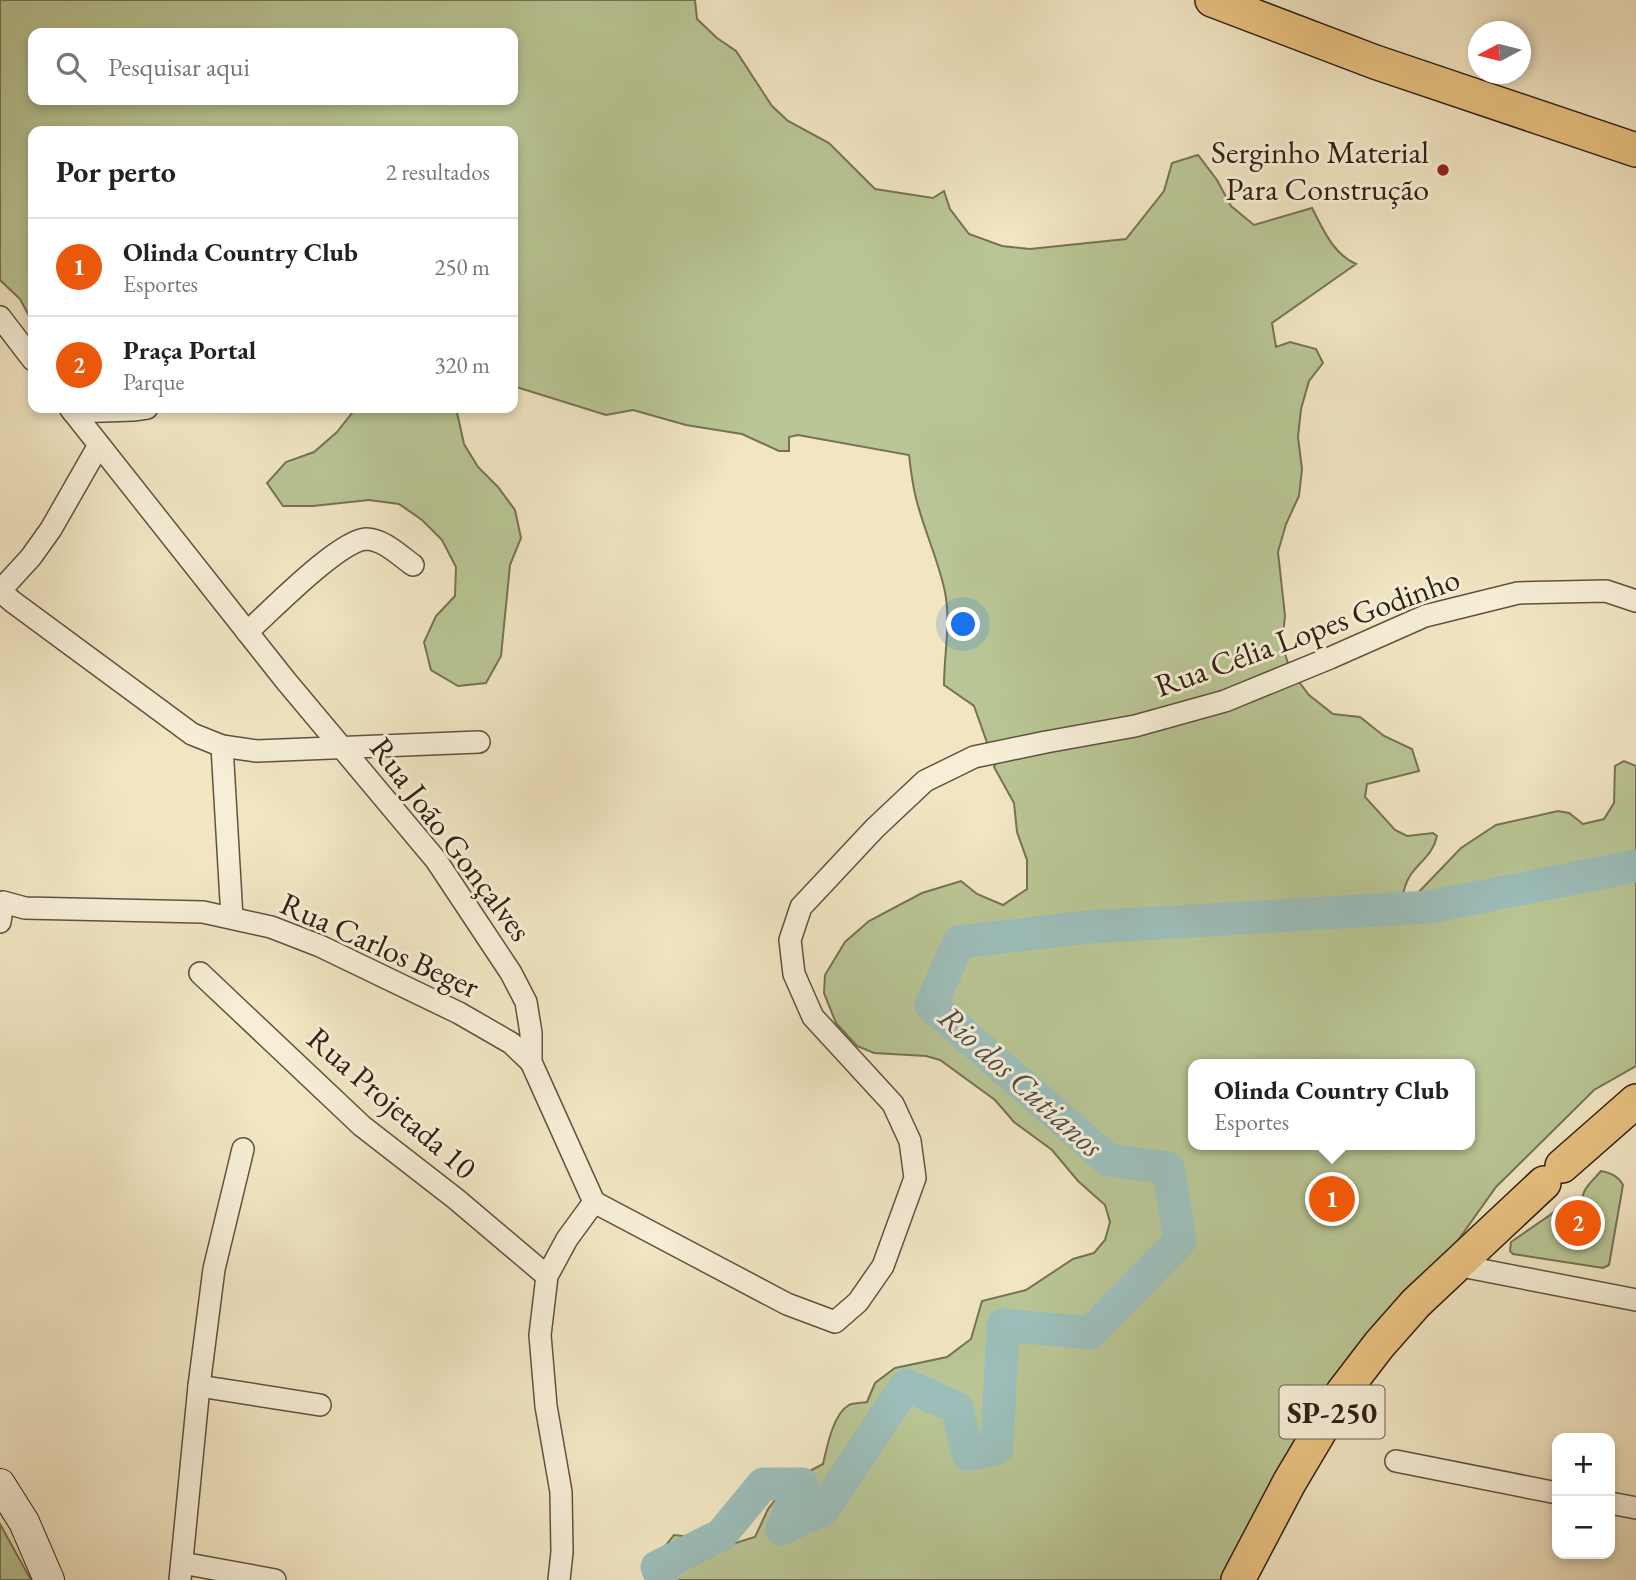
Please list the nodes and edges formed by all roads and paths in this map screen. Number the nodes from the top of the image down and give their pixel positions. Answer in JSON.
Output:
{"nodes":[{"id":1,"x":1212,"y":0,"type":"edge"},
{"id":2,"x":1636,"y":150,"type":"edge"},
{"id":3,"x":0,"y":317,"type":"edge"},
{"id":4,"x":28,"y":353,"type":"edge"},
{"id":5,"x":73,"y":413,"type":"edge"},
{"id":6,"x":99,"y":445,"type":"junction"},
{"id":7,"x":413,"y":565,"type":"dead end"},
{"id":8,"x":0,"y":591,"type":"edge"},
{"id":9,"x":1636,"y":601,"type":"edge"},
{"id":10,"x":247,"y":632,"type":"junction"},
{"id":11,"x":479,"y":742,"type":"dead end"},
{"id":12,"x":222,"y":746,"type":"junction"},
{"id":13,"x":344,"y":749,"type":"junction"},
{"id":14,"x":1,"y":908,"type":"edge"},
{"id":15,"x":232,"y":918,"type":"junction"},
{"id":16,"x":200,"y":973,"type":"dead end"},
{"id":17,"x":531,"y":1062,"type":"junction"},
{"id":18,"x":1636,"y":1101,"type":"edge"},
{"id":19,"x":243,"y":1149,"type":"dead end"},
{"id":20,"x":594,"y":1202,"type":"junction"},
{"id":21,"x":1455,"y":1265,"type":"junction"},
{"id":22,"x":547,"y":1276,"type":"junction"},
{"id":23,"x":1636,"y":1300,"type":"edge"},
{"id":24,"x":199,"y":1386,"type":"junction"},
{"id":25,"x":320,"y":1405,"type":"dead end"},
{"id":26,"x":1396,"y":1461,"type":"dead end"},
{"id":27,"x":0,"y":1483,"type":"edge"},
{"id":28,"x":1552,"y":1492,"type":"edge"},
{"id":29,"x":1615,"y":1504,"type":"edge"},
{"id":30,"x":1636,"y":1508,"type":"edge"},
{"id":31,"x":181,"y":1572,"type":"edge"},
{"id":32,"x":48,"y":1580,"type":"edge"},
{"id":33,"x":275,"y":1580,"type":"edge"},
{"id":34,"x":558,"y":1580,"type":"edge"},
{"id":35,"x":1238,"y":1580,"type":"edge"}],
"edges":[{"from":1,"to":2,"type":"main road"},
{"from":3,"to":4,"type":"street"},
{"from":5,"to":6,"type":"street","name":"Rua João Gonçalves"},
{"from":6,"to":8,"type":"street"},
{"from":6,"to":10,"type":"street","name":"Rua João Gonçalves"},
{"from":7,"to":10,"type":"street"},
{"from":8,"to":12,"type":"street"},
{"from":9,"to":20,"type":"street","name":"Rua Célia Lopes Godinho"},
{"from":10,"to":13,"type":"street","name":"Rua João Gonçalves"},
{"from":11,"to":13,"type":"street"},
{"from":12,"to":13,"type":"street"},
{"from":12,"to":15,"type":"street"},
{"from":13,"to":17,"type":"street","name":"Rua João Gonçalves"},
{"from":14,"to":15,"type":"street","name":"Rua Carlos Beger"},
{"from":15,"to":17,"type":"street","name":"Rua Carlos Beger"},
{"from":16,"to":22,"type":"street","name":"Rua Projetada 10"},
{"from":17,"to":20,"type":"street","name":"Rua João Gonçalves"},
{"from":18,"to":21,"type":"main road","number":"SP-250"},
{"from":19,"to":24,"type":"street"},
{"from":20,"to":22,"type":"street"},
{"from":21,"to":23,"type":"street"},
{"from":21,"to":35,"type":"main road","number":"SP-250"},
{"from":22,"to":34,"type":"street"},
{"from":24,"to":25,"type":"street"},
{"from":24,"to":31,"type":"street"},
{"from":26,"to":28,"type":"street"},
{"from":27,"to":32,"type":"main road"},
{"from":29,"to":30,"type":"street"},
{"from":31,"to":33,"type":"street"}]}
